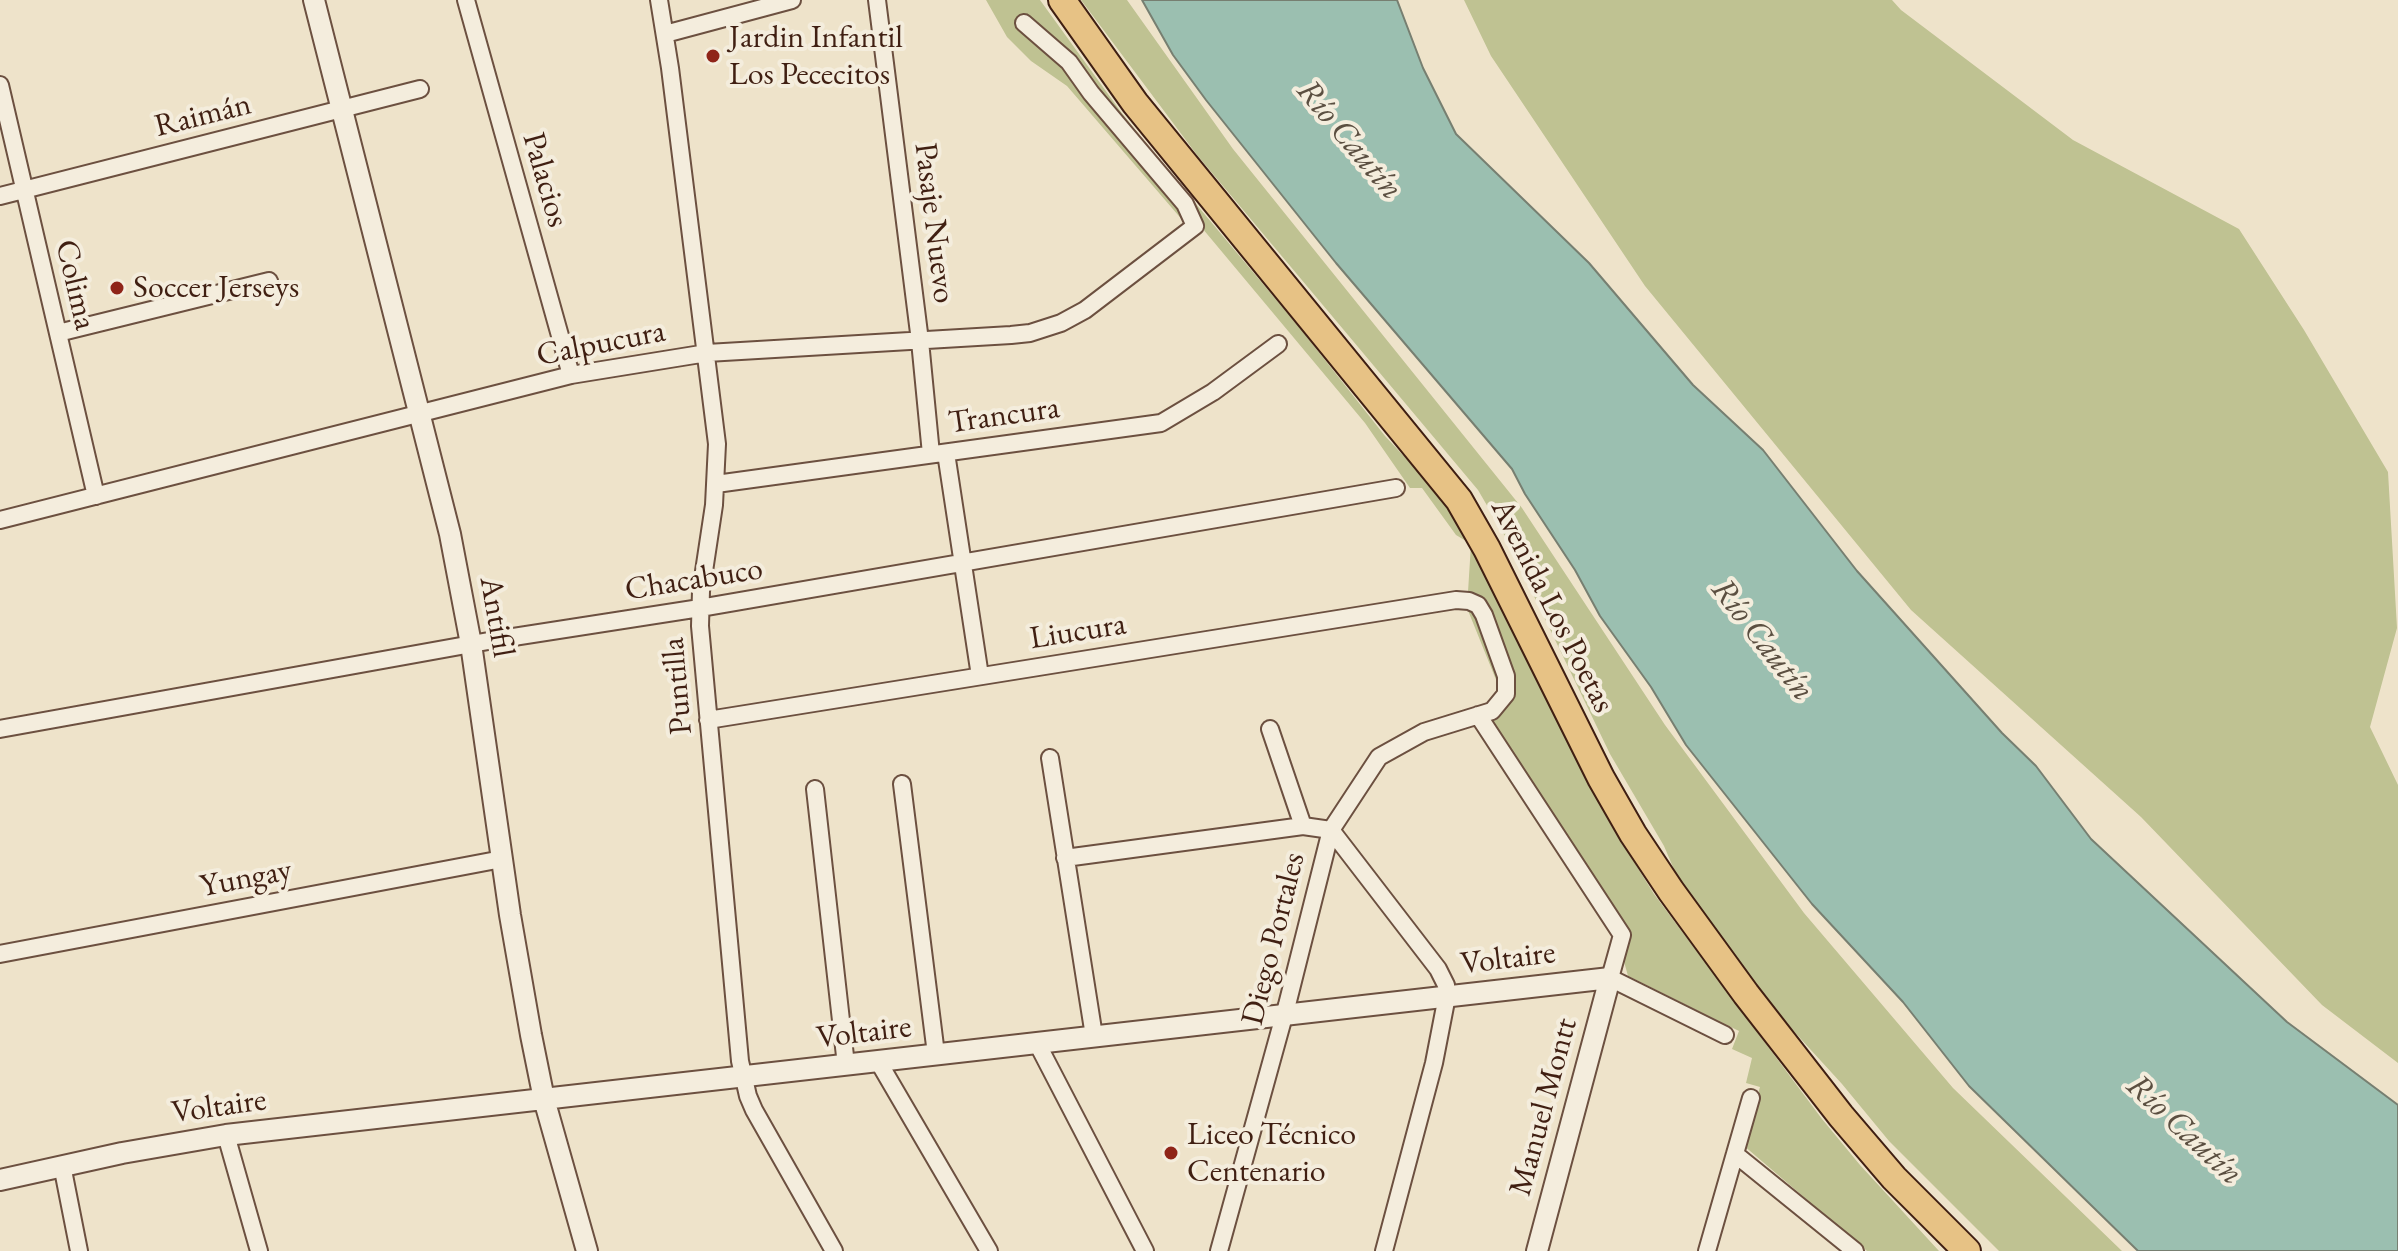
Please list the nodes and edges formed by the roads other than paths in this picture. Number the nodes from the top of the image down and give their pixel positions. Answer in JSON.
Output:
{"nodes":[{"id":1,"x":314,"y":0,"type":"edge"},
{"id":2,"x":466,"y":0,"type":"edge"},
{"id":3,"x":659,"y":0,"type":"edge"},
{"id":4,"x":792,"y":0,"type":"edge"},
{"id":5,"x":877,"y":0,"type":"edge"},
{"id":6,"x":1062,"y":0,"type":"edge"},
{"id":7,"x":1024,"y":23,"type":"dead end"},
{"id":8,"x":665,"y":34,"type":"junction"},
{"id":9,"x":0,"y":85,"type":"edge"},
{"id":10,"x":420,"y":89,"type":"dead end"},
{"id":11,"x":342,"y":110,"type":"junction"},
{"id":12,"x":24,"y":191,"type":"junction"},
{"id":13,"x":0,"y":196,"type":"edge"},
{"id":14,"x":269,"y":281,"type":"dead end"},
{"id":15,"x":58,"y":333,"type":"junction"},
{"id":16,"x":920,"y":341,"type":"junction"},
{"id":17,"x":1278,"y":344,"type":"dead end"},
{"id":18,"x":707,"y":353,"type":"junction"},
{"id":19,"x":571,"y":375,"type":"junction"},
{"id":20,"x":419,"y":413,"type":"junction"},
{"id":21,"x":938,"y":454,"type":"junction"},
{"id":22,"x":716,"y":484,"type":"junction"},
{"id":23,"x":1396,"y":488,"type":"dead end"},
{"id":24,"x":96,"y":496,"type":"junction"},
{"id":25,"x":0,"y":520,"type":"edge"},
{"id":26,"x":964,"y":563,"type":"junction"},
{"id":27,"x":700,"y":608,"type":"junction"},
{"id":28,"x":471,"y":644,"type":"junction"},
{"id":29,"x":980,"y":676,"type":"junction"},
{"id":30,"x":1478,"y":715,"type":"junction"},
{"id":31,"x":708,"y":720,"type":"junction"},
{"id":32,"x":0,"y":729,"type":"edge"},
{"id":33,"x":1270,"y":729,"type":"dead end"},
{"id":34,"x":1050,"y":758,"type":"dead end"},
{"id":35,"x":902,"y":784,"type":"dead end"},
{"id":36,"x":815,"y":789,"type":"dead end"},
{"id":37,"x":1303,"y":826,"type":"junction"},
{"id":38,"x":1331,"y":830,"type":"junction"},
{"id":39,"x":1065,"y":858,"type":"junction"},
{"id":40,"x":502,"y":859,"type":"junction"},
{"id":41,"x":0,"y":954,"type":"edge"},
{"id":42,"x":1610,"y":978,"type":"junction"},
{"id":43,"x":1447,"y":996,"type":"junction"},
{"id":44,"x":1284,"y":1015,"type":"junction"},
{"id":45,"x":1725,"y":1035,"type":"dead end"},
{"id":46,"x":1094,"y":1036,"type":"junction"},
{"id":47,"x":1037,"y":1043,"type":"junction"},
{"id":48,"x":936,"y":1054,"type":"junction"},
{"id":49,"x":878,"y":1061,"type":"junction"},
{"id":50,"x":846,"y":1065,"type":"junction"},
{"id":51,"x":743,"y":1077,"type":"junction"},
{"id":52,"x":1751,"y":1098,"type":"dead end"},
{"id":53,"x":544,"y":1099,"type":"junction"},
{"id":54,"x":226,"y":1135,"type":"junction"},
{"id":55,"x":1735,"y":1154,"type":"junction"},
{"id":56,"x":62,"y":1165,"type":"junction"},
{"id":57,"x":0,"y":1180,"type":"edge"},
{"id":58,"x":1834,"y":1243,"type":"edge"},
{"id":59,"x":79,"y":1251,"type":"edge"},
{"id":60,"x":259,"y":1251,"type":"edge"},
{"id":61,"x":587,"y":1251,"type":"edge"},
{"id":62,"x":834,"y":1251,"type":"edge"},
{"id":63,"x":989,"y":1251,"type":"edge"},
{"id":64,"x":1145,"y":1251,"type":"edge"},
{"id":65,"x":1219,"y":1251,"type":"edge"},
{"id":66,"x":1384,"y":1251,"type":"edge"},
{"id":67,"x":1537,"y":1251,"type":"edge"},
{"id":68,"x":1707,"y":1251,"type":"edge"},
{"id":69,"x":1855,"y":1251,"type":"edge"},
{"id":70,"x":1967,"y":1251,"type":"edge"}],
"edges":[{"from":1,"to":11,"type":"street","name":"Antifil"},
{"from":2,"to":19,"type":"street","name":"Palacios"},
{"from":3,"to":8,"type":"street","name":"Puntilla"},
{"from":4,"to":8,"type":"street"},
{"from":5,"to":16,"type":"street","name":"Pasaje Nuevo"},
{"from":6,"to":70,"type":"main road","name":"Avenida Los Poetas"},
{"from":7,"to":16,"type":"street","name":"Calpucura"},
{"from":8,"to":18,"type":"street","name":"Puntilla"},
{"from":9,"to":12,"type":"street","name":"Colima"},
{"from":10,"to":11,"type":"street","name":"Raimán"},
{"from":11,"to":12,"type":"street","name":"Raimán"},
{"from":11,"to":20,"type":"street","name":"Antifil"},
{"from":12,"to":13,"type":"street","name":"Raimán"},
{"from":12,"to":15,"type":"street","name":"Colima"},
{"from":14,"to":15,"type":"street"},
{"from":15,"to":24,"type":"street","name":"Colima"},
{"from":16,"to":18,"type":"street","name":"Calpucura"},
{"from":16,"to":21,"type":"street","name":"Pasaje Nuevo"},
{"from":17,"to":21,"type":"street","name":"Trancura"},
{"from":18,"to":19,"type":"street","name":"Calpucura"},
{"from":18,"to":22,"type":"street","name":"Puntilla"},
{"from":19,"to":20,"type":"street","name":"Calpucura"},
{"from":20,"to":24,"type":"street","name":"Calpucura"},
{"from":20,"to":28,"type":"street","name":"Antifil"},
{"from":21,"to":22,"type":"street","name":"Trancura"},
{"from":21,"to":26,"type":"street","name":"Pasaje Nuevo"},
{"from":22,"to":27,"type":"street","name":"Puntilla"},
{"from":23,"to":26,"type":"street","name":"Chacabuco"},
{"from":24,"to":25,"type":"street","name":"Calpucura"},
{"from":26,"to":27,"type":"street","name":"Chacabuco"},
{"from":26,"to":29,"type":"street","name":"Pasaje Nuevo"},
{"from":27,"to":28,"type":"street","name":"Chacabuco"},
{"from":27,"to":31,"type":"street","name":"Puntilla"},
{"from":28,"to":32,"type":"street","name":"Chacabuco"},
{"from":28,"to":40,"type":"street","name":"Antifil"},
{"from":29,"to":30,"type":"street","name":"Liucura"},
{"from":29,"to":31,"type":"street","name":"Liucura"},
{"from":30,"to":38,"type":"street","name":"Diego Portales"},
{"from":30,"to":42,"type":"street"},
{"from":31,"to":51,"type":"street","name":"Puntilla"},
{"from":33,"to":37,"type":"street","name":"Diego Portales"},
{"from":34,"to":39,"type":"street"},
{"from":35,"to":48,"type":"street"},
{"from":36,"to":50,"type":"street"},
{"from":37,"to":38,"type":"street"},
{"from":37,"to":39,"type":"street"},
{"from":38,"to":43,"type":"street"},
{"from":38,"to":44,"type":"street","name":"Diego Portales"},
{"from":39,"to":46,"type":"street"},
{"from":40,"to":41,"type":"street","name":"Yungay"},
{"from":40,"to":53,"type":"street","name":"Antifil"},
{"from":42,"to":43,"type":"street","name":"Voltaire"},
{"from":42,"to":45,"type":"street"},
{"from":42,"to":67,"type":"street","name":"Manuel Montt"},
{"from":43,"to":44,"type":"street","name":"Voltaire"},
{"from":43,"to":66,"type":"street"},
{"from":44,"to":46,"type":"street","name":"Voltaire"},
{"from":44,"to":65,"type":"street","name":"Diego Portales"},
{"from":46,"to":47,"type":"street","name":"Voltaire"},
{"from":47,"to":48,"type":"street","name":"Voltaire"},
{"from":47,"to":64,"type":"street"},
{"from":48,"to":49,"type":"street","name":"Voltaire"},
{"from":49,"to":50,"type":"street","name":"Voltaire"},
{"from":49,"to":63,"type":"street"},
{"from":50,"to":51,"type":"street","name":"Voltaire"},
{"from":51,"to":53,"type":"street","name":"Voltaire"},
{"from":51,"to":62,"type":"street","name":"Puntilla"},
{"from":52,"to":55,"type":"street"},
{"from":53,"to":54,"type":"street","name":"Voltaire"},
{"from":53,"to":61,"type":"street","name":"Antifil"},
{"from":54,"to":56,"type":"street","name":"Voltaire"},
{"from":54,"to":60,"type":"street"},
{"from":55,"to":58,"type":"street"},
{"from":55,"to":68,"type":"street"},
{"from":56,"to":57,"type":"street","name":"Voltaire"},
{"from":56,"to":59,"type":"street"},
{"from":58,"to":69,"type":"street"}]}
